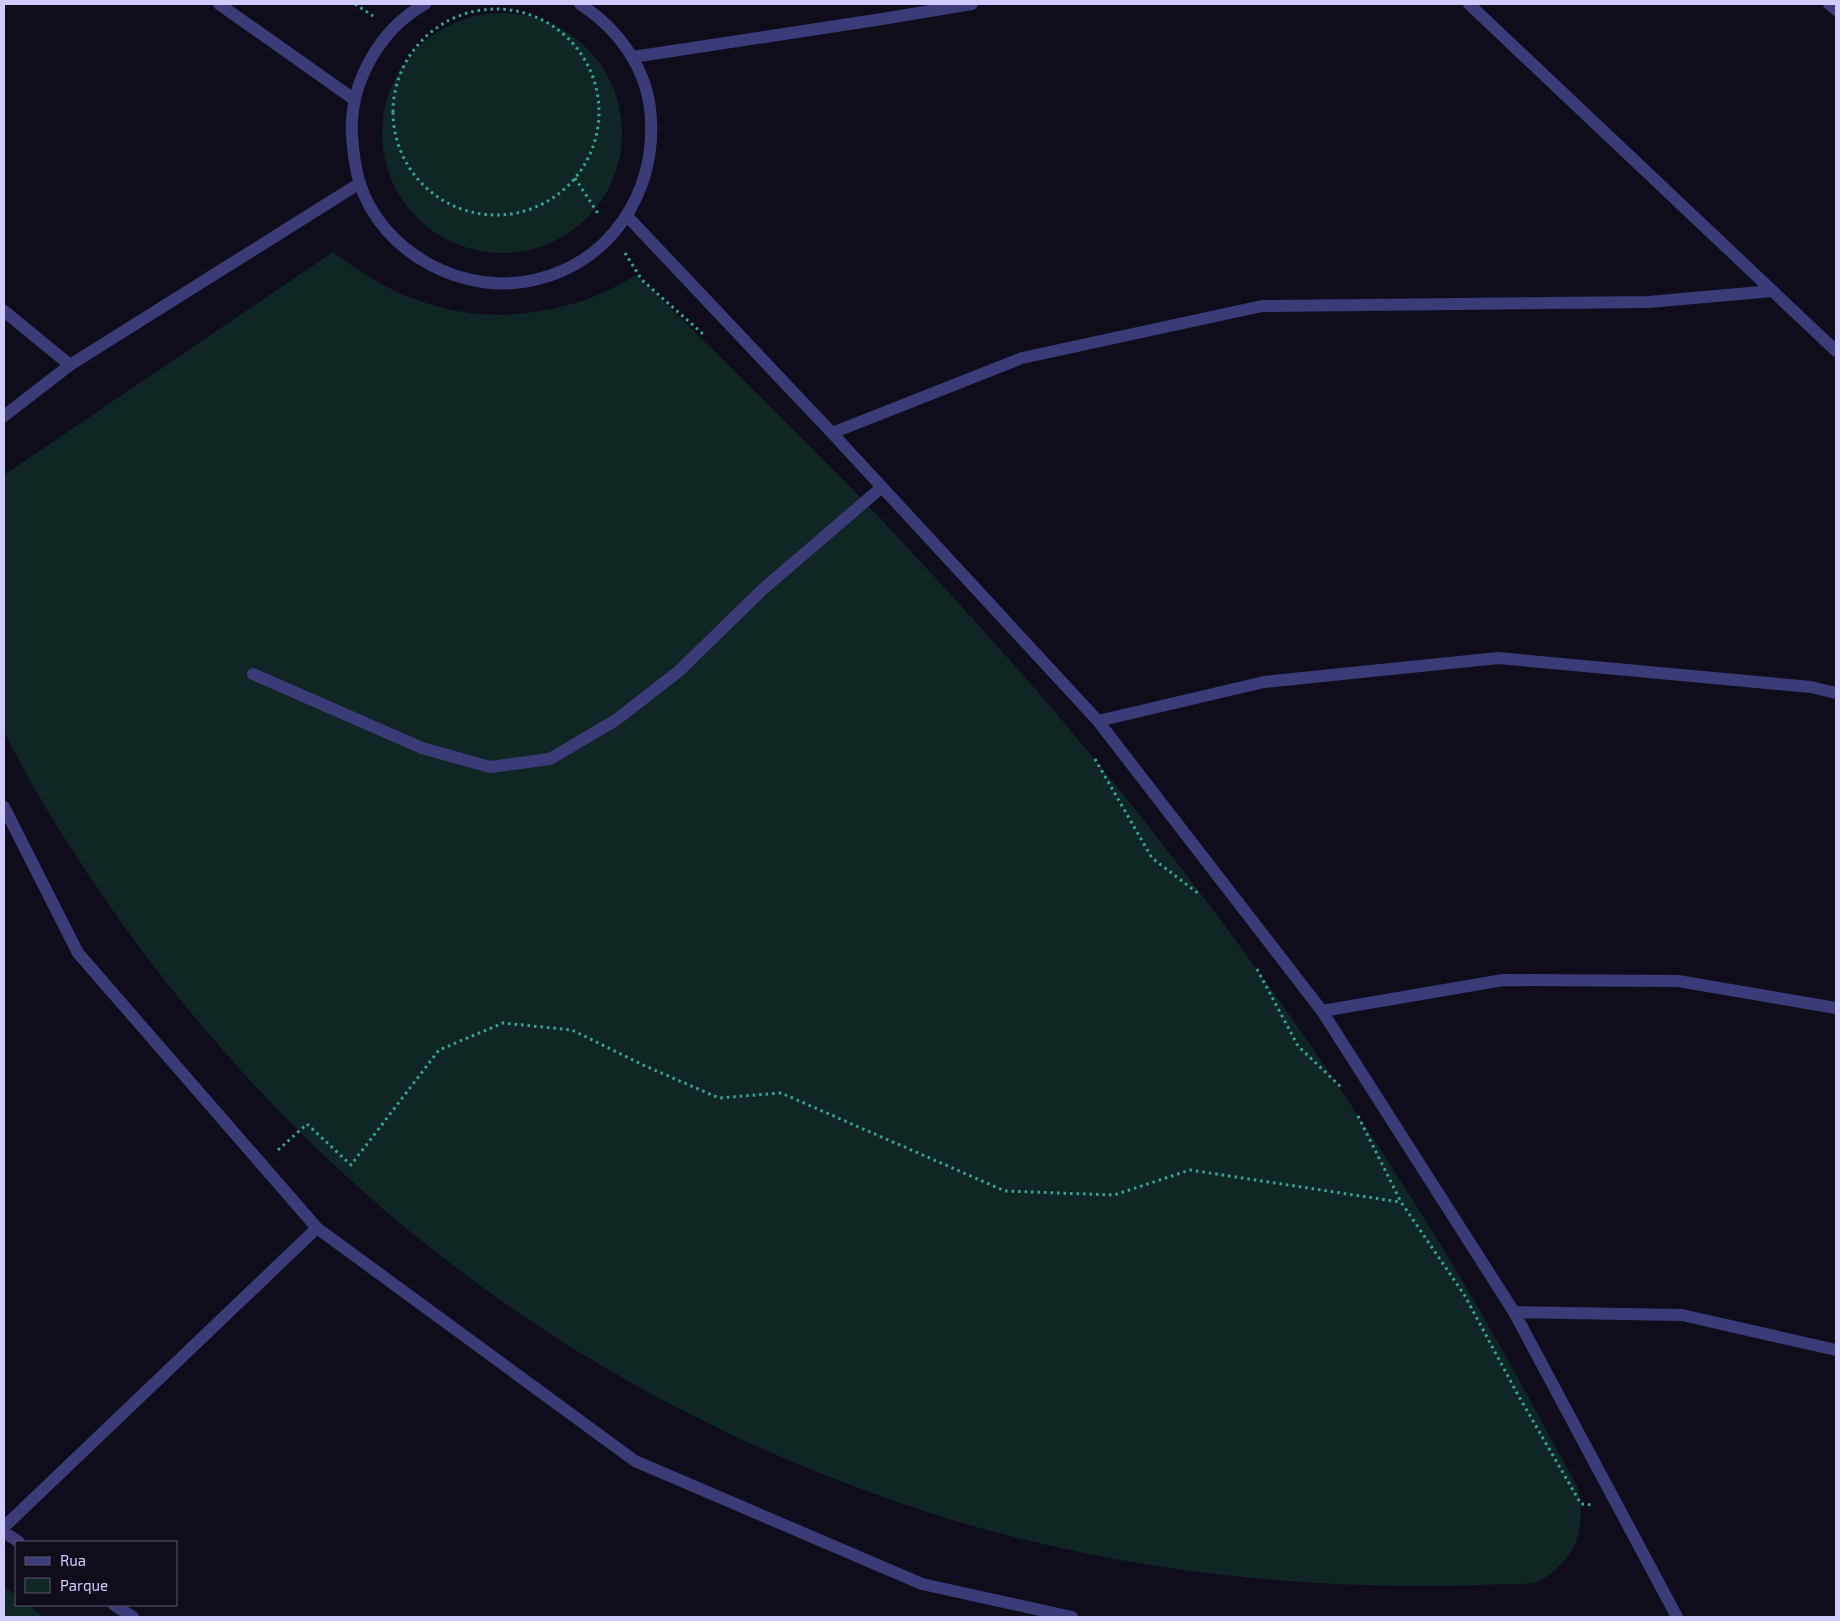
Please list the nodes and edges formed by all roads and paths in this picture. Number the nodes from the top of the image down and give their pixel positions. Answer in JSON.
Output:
{"nodes":[{"id":1,"x":219,"y":4,"type":"edge"},
{"id":2,"x":425,"y":4,"type":"edge"},
{"id":3,"x":580,"y":4,"type":"edge"},
{"id":4,"x":972,"y":4,"type":"edge"},
{"id":5,"x":1469,"y":4,"type":"edge"},
{"id":6,"x":1829,"y":4,"type":"edge"},
{"id":7,"x":1836,"y":10,"type":"edge"},
{"id":8,"x":633,"y":57,"type":"junction"},
{"id":9,"x":355,"y":100,"type":"junction"},
{"id":10,"x":575,"y":178,"type":"junction"},
{"id":11,"x":360,"y":183,"type":"junction"},
{"id":12,"x":627,"y":216,"type":"junction"},
{"id":13,"x":612,"y":234,"type":"junction"},
{"id":14,"x":1772,"y":291,"type":"junction"},
{"id":15,"x":4,"y":311,"type":"edge"},
{"id":16,"x":707,"y":338,"type":"dead end"},
{"id":17,"x":1836,"y":351,"type":"edge"},
{"id":18,"x":70,"y":364,"type":"junction"},
{"id":19,"x":4,"y":416,"type":"edge"},
{"id":20,"x":832,"y":433,"type":"junction"},
{"id":21,"x":882,"y":487,"type":"junction"},
{"id":22,"x":253,"y":674,"type":"dead end"},
{"id":23,"x":1836,"y":693,"type":"edge"},
{"id":24,"x":1098,"y":721,"type":"junction"},
{"id":25,"x":1092,"y":755,"type":"dead end"},
{"id":26,"x":4,"y":806,"type":"edge"},
{"id":27,"x":1200,"y":894,"type":"dead end"},
{"id":28,"x":1254,"y":964,"type":"dead end"},
{"id":29,"x":1836,"y":1008,"type":"edge"},
{"id":30,"x":1322,"y":1011,"type":"junction"},
{"id":31,"x":1347,"y":1094,"type":"dead end"},
{"id":32,"x":1356,"y":1110,"type":"dead end"},
{"id":33,"x":262,"y":1165,"type":"junction"},
{"id":34,"x":1401,"y":1202,"type":"junction"},
{"id":35,"x":317,"y":1228,"type":"junction"},
{"id":36,"x":1514,"y":1312,"type":"junction"},
{"id":37,"x":1836,"y":1350,"type":"edge"},
{"id":38,"x":1619,"y":1508,"type":"junction"},
{"id":39,"x":4,"y":1527,"type":"edge"},
{"id":40,"x":4,"y":1532,"type":"edge"},
{"id":41,"x":18,"y":1541,"type":"edge"},
{"id":42,"x":116,"y":1606,"type":"edge"},
{"id":43,"x":133,"y":1617,"type":"edge"},
{"id":44,"x":1072,"y":1617,"type":"edge"},
{"id":45,"x":1677,"y":1617,"type":"edge"}],
"edges":[{"from":1,"to":9,"type":"street"},
{"from":2,"to":9,"type":"street"},
{"from":3,"to":8,"type":"street"},
{"from":4,"to":8,"type":"street"},
{"from":5,"to":14,"type":"street"},
{"from":6,"to":7,"type":"street"},
{"from":8,"to":12,"type":"street"},
{"from":9,"to":11,"type":"street"},
{"from":10,"to":10,"type":"path"},
{"from":10,"to":13,"type":"path"},
{"from":11,"to":13,"type":"street"},
{"from":11,"to":18,"type":"street"},
{"from":12,"to":13,"type":"street"},
{"from":12,"to":20,"type":"street"},
{"from":13,"to":16,"type":"path"},
{"from":14,"to":17,"type":"street"},
{"from":14,"to":20,"type":"street"},
{"from":15,"to":18,"type":"street"},
{"from":18,"to":19,"type":"street"},
{"from":20,"to":21,"type":"street"},
{"from":21,"to":22,"type":"street"},
{"from":21,"to":24,"type":"street"},
{"from":23,"to":24,"type":"street"},
{"from":24,"to":30,"type":"street"},
{"from":25,"to":27,"type":"path"},
{"from":26,"to":33,"type":"street"},
{"from":28,"to":31,"type":"path"},
{"from":29,"to":30,"type":"street"},
{"from":30,"to":36,"type":"street"},
{"from":32,"to":34,"type":"path"},
{"from":33,"to":34,"type":"path"},
{"from":33,"to":35,"type":"street"},
{"from":34,"to":38,"type":"path"},
{"from":35,"to":39,"type":"street"},
{"from":35,"to":44,"type":"street"},
{"from":36,"to":37,"type":"street"},
{"from":36,"to":38,"type":"street"},
{"from":38,"to":45,"type":"street"},
{"from":40,"to":41,"type":"street"},
{"from":42,"to":43,"type":"street"}]}
